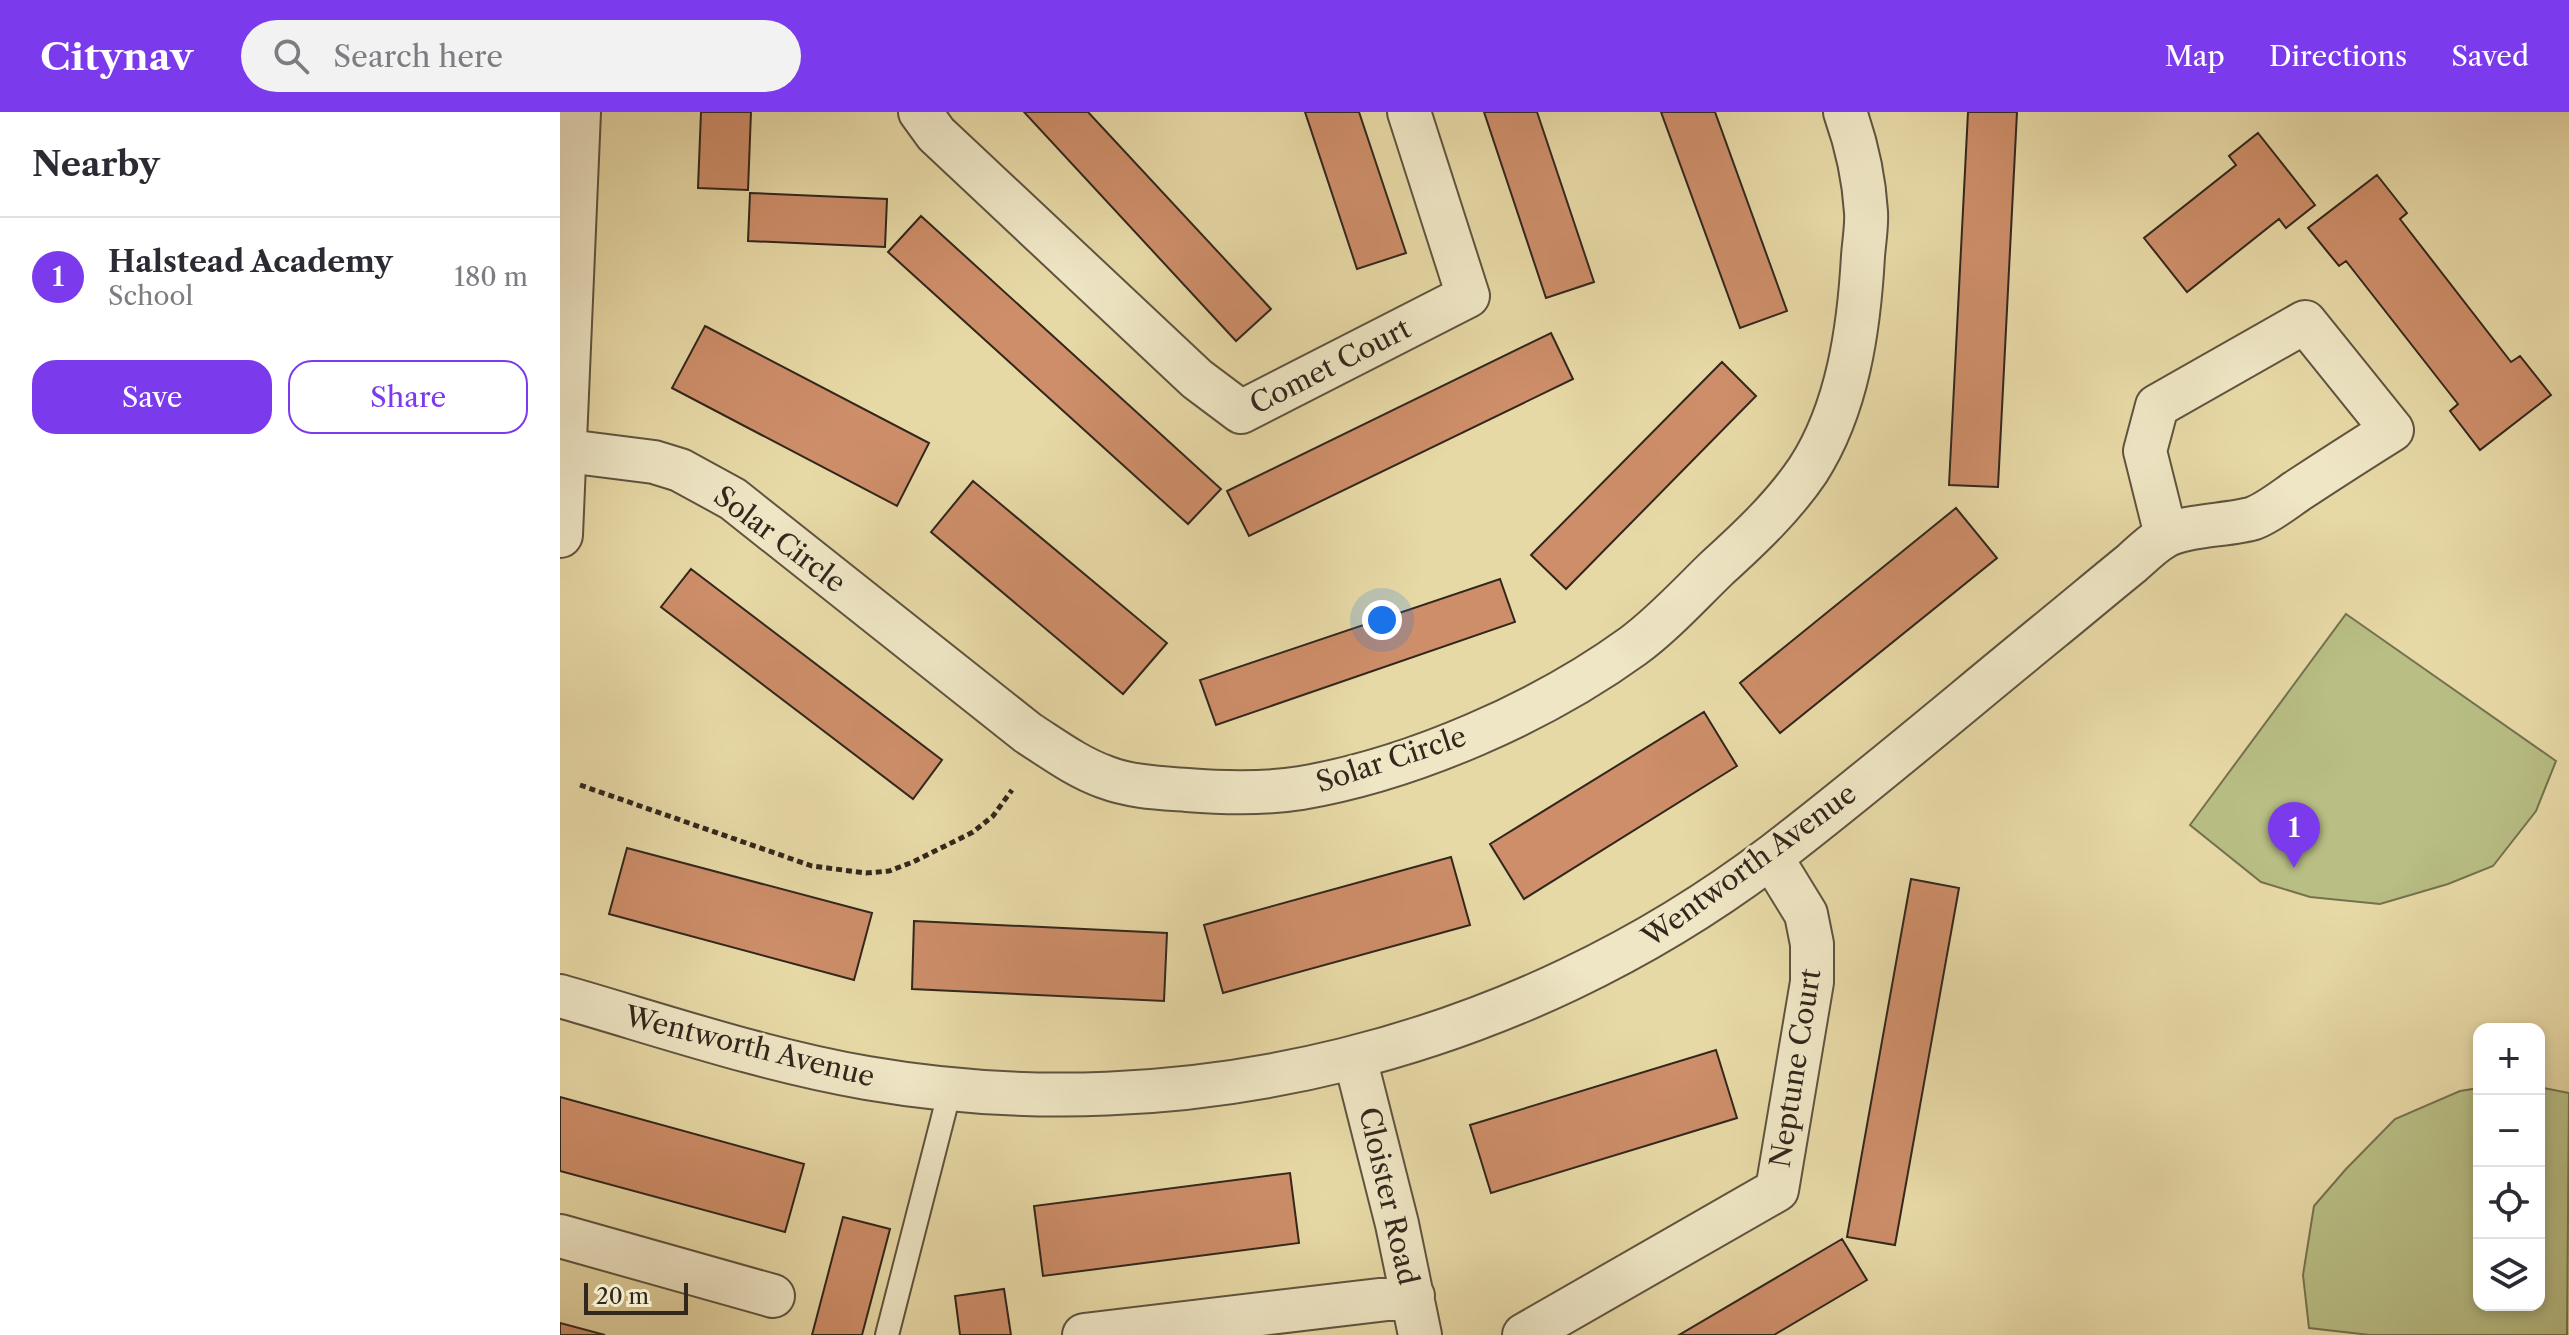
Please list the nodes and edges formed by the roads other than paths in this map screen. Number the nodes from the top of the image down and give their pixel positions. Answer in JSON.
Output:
{"nodes":[{"id":1,"x":578,"y":112,"type":"edge"},
{"id":2,"x":920,"y":112,"type":"edge"},
{"id":3,"x":1409,"y":112,"type":"edge"},
{"id":4,"x":1845,"y":112,"type":"edge"},
{"id":5,"x":568,"y":196,"type":"edge"},
{"id":6,"x":562,"y":450,"type":"edge"},
{"id":7,"x":560,"y":535,"type":"edge"},
{"id":8,"x":2166,"y":535,"type":"junction"},
{"id":9,"x":1771,"y":857,"type":"junction"},
{"id":10,"x":560,"y":996,"type":"edge"},
{"id":11,"x":1355,"y":1058,"type":"junction"},
{"id":12,"x":950,"y":1090,"type":"junction"},
{"id":13,"x":560,"y":1236,"type":"edge"},
{"id":14,"x":773,"y":1296,"type":"dead end"},
{"id":15,"x":1416,"y":1316,"type":"edge"},
{"id":16,"x":887,"y":1335,"type":"edge"},
{"id":17,"x":1084,"y":1335,"type":"edge"},
{"id":18,"x":1524,"y":1335,"type":"edge"}],
"edges":[{"from":1,"to":5,"type":"street"},
{"from":2,"to":3,"type":"street","name":"Comet Court"},
{"from":4,"to":6,"type":"street","name":"Solar Circle"},
{"from":5,"to":6,"type":"street"},
{"from":6,"to":7,"type":"street"},
{"from":8,"to":8,"type":"street","name":"Wentworth Avenue"},
{"from":8,"to":9,"type":"street","name":"Wentworth Avenue"},
{"from":9,"to":11,"type":"street","name":"Wentworth Avenue"},
{"from":9,"to":18,"type":"street","name":"Neptune Court"},
{"from":10,"to":12,"type":"street","name":"Wentworth Avenue"},
{"from":11,"to":12,"type":"street","name":"Wentworth Avenue"},
{"from":11,"to":15,"type":"street","name":"Cloister Road"},
{"from":12,"to":16,"type":"lane"},
{"from":13,"to":14,"type":"street"},
{"from":15,"to":17,"type":"street"}]}
